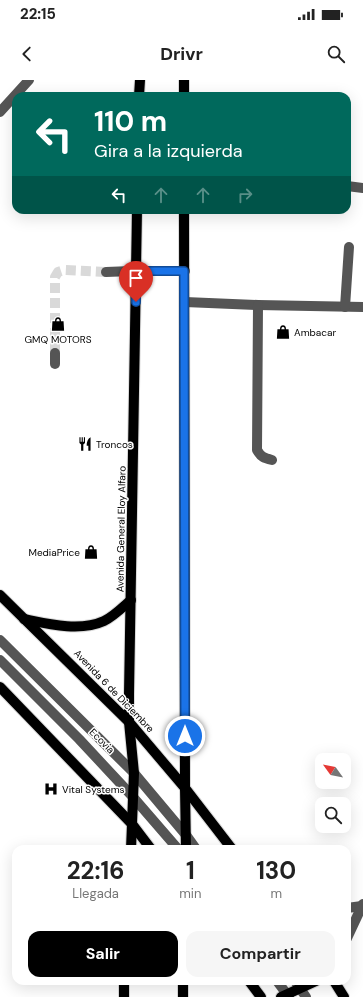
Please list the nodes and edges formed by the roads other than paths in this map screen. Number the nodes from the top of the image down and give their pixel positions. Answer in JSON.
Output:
{"nodes":[{"id":1,"x":29,"y":80,"type":"edge"},
{"id":2,"x":140,"y":80,"type":"edge"},
{"id":3,"x":184,"y":80,"type":"edge"},
{"id":4,"x":18,"y":92,"type":"edge"},
{"id":5,"x":139,"y":92,"type":"edge"},
{"id":6,"x":184,"y":92,"type":"edge"},
{"id":7,"x":12,"y":99,"type":"edge"},
{"id":8,"x":0,"y":112,"type":"edge"},
{"id":9,"x":351,"y":186,"type":"edge"},
{"id":10,"x":363,"y":188,"type":"edge"},
{"id":11,"x":138,"y":214,"type":"edge"},
{"id":12,"x":184,"y":214,"type":"edge"},
{"id":13,"x":349,"y":247,"type":"dead end"},
{"id":14,"x":136,"y":271,"type":"junction"},
{"id":15,"x":184,"y":271,"type":"junction"},
{"id":16,"x":106,"y":272,"type":"tunnel mouth"},
{"id":17,"x":184,"y":302,"type":"junction"},
{"id":18,"x":258,"y":305,"type":"junction"},
{"id":19,"x":345,"y":307,"type":"junction"},
{"id":20,"x":363,"y":307,"type":"edge"},
{"id":21,"x":54,"y":353,"type":"tunnel mouth"},
{"id":22,"x":54,"y":364,"type":"dead end"},
{"id":23,"x":272,"y":460,"type":"dead end"},
{"id":24,"x":0,"y":595,"type":"edge"},
{"id":25,"x":131,"y":600,"type":"junction"},
{"id":26,"x":24,"y":619,"type":"junction"},
{"id":27,"x":0,"y":640,"type":"edge"},
{"id":28,"x":0,"y":660,"type":"edge"},
{"id":29,"x":1,"y":689,"type":"edge"},
{"id":30,"x":129,"y":722,"type":"junction"},
{"id":31,"x":134,"y":773,"type":"junction"},
{"id":32,"x":185,"y":788,"type":"junction"},
{"id":33,"x":133,"y":797,"type":"junction"},
{"id":34,"x":132,"y":824,"type":"junction"},
{"id":35,"x":186,"y":835,"type":"junction"},
{"id":36,"x":131,"y":845,"type":"edge"},
{"id":37,"x":148,"y":845,"type":"edge"},
{"id":38,"x":175,"y":845,"type":"edge"},
{"id":39,"x":186,"y":845,"type":"edge"},
{"id":40,"x":193,"y":845,"type":"edge"},
{"id":41,"x":229,"y":845,"type":"edge"},
{"id":42,"x":362,"y":905,"type":"edge"},
{"id":43,"x":351,"y":907,"type":"edge"},
{"id":44,"x":351,"y":929,"type":"edge"},
{"id":45,"x":124,"y":985,"type":"edge"},
{"id":46,"x":183,"y":985,"type":"edge"},
{"id":47,"x":252,"y":985,"type":"edge"},
{"id":48,"x":279,"y":985,"type":"edge"},
{"id":49,"x":336,"y":985,"type":"edge"},
{"id":50,"x":301,"y":989,"type":"edge"},
{"id":51,"x":285,"y":996,"type":"edge"},
{"id":52,"x":124,"y":997,"type":"edge"},
{"id":53,"x":183,"y":997,"type":"edge"},
{"id":54,"x":261,"y":997,"type":"edge"},
{"id":55,"x":344,"y":997,"type":"edge"}],
"edges":[{"from":1,"to":4,"type":"street"},
{"from":2,"to":5,"type":"main road"},
{"from":3,"to":6,"type":"main road"},
{"from":7,"to":8,"type":"street"},
{"from":9,"to":10,"type":"street"},
{"from":11,"to":14,"type":"main road","name":"Avenida General Eloy Alfaro"},
{"from":12,"to":15,"type":"main road"},
{"from":13,"to":19,"type":"street"},
{"from":14,"to":15,"type":"street"},
{"from":14,"to":16,"type":"street"},
{"from":14,"to":25,"type":"main road","name":"Avenida General Eloy Alfaro"},
{"from":15,"to":17,"type":"main road"},
{"from":17,"to":18,"type":"street"},
{"from":17,"to":32,"type":"main road"},
{"from":18,"to":19,"type":"street"},
{"from":18,"to":23,"type":"street"},
{"from":19,"to":20,"type":"street"},
{"from":21,"to":22,"type":"street"},
{"from":24,"to":26,"type":"main road","name":"Avenida 6 de Diciembre"},
{"from":25,"to":26,"type":"main road"},
{"from":25,"to":30,"type":"main road","name":"Avenida General Eloy Alfaro"},
{"from":26,"to":30,"type":"main road","name":"Avenida 6 de Diciembre"},
{"from":27,"to":31,"type":"street","name":"Ecovia"},
{"from":28,"to":33,"type":"street","name":"Ecovia"},
{"from":29,"to":34,"type":"main road"},
{"from":30,"to":31,"type":"main road","name":"Avenida General Eloy Alfaro"},
{"from":30,"to":32,"type":"main road","name":"Avenida 6 de Diciembre"},
{"from":31,"to":33,"type":"main road","name":"Avenida General Eloy Alfaro"},
{"from":31,"to":35,"type":"street","name":"Ecovia"},
{"from":32,"to":35,"type":"main road"},
{"from":32,"to":41,"type":"main road","name":"Avenida 6 de Diciembre"},
{"from":33,"to":34,"type":"main road","name":"Avenida General Eloy Alfaro"},
{"from":33,"to":38,"type":"street","name":"Ecovia"},
{"from":34,"to":36,"type":"main road","name":"Avenida General Eloy Alfaro"},
{"from":34,"to":37,"type":"main road"},
{"from":35,"to":39,"type":"main road"},
{"from":35,"to":40,"type":"street","name":"Ecovia"},
{"from":42,"to":43,"type":"street"},
{"from":42,"to":44,"type":"street"},
{"from":45,"to":52,"type":"main road"},
{"from":46,"to":53,"type":"main road"},
{"from":47,"to":54,"type":"main road"},
{"from":48,"to":51,"type":"street"},
{"from":49,"to":55,"type":"main road"},
{"from":50,"to":51,"type":"main road"}]}
